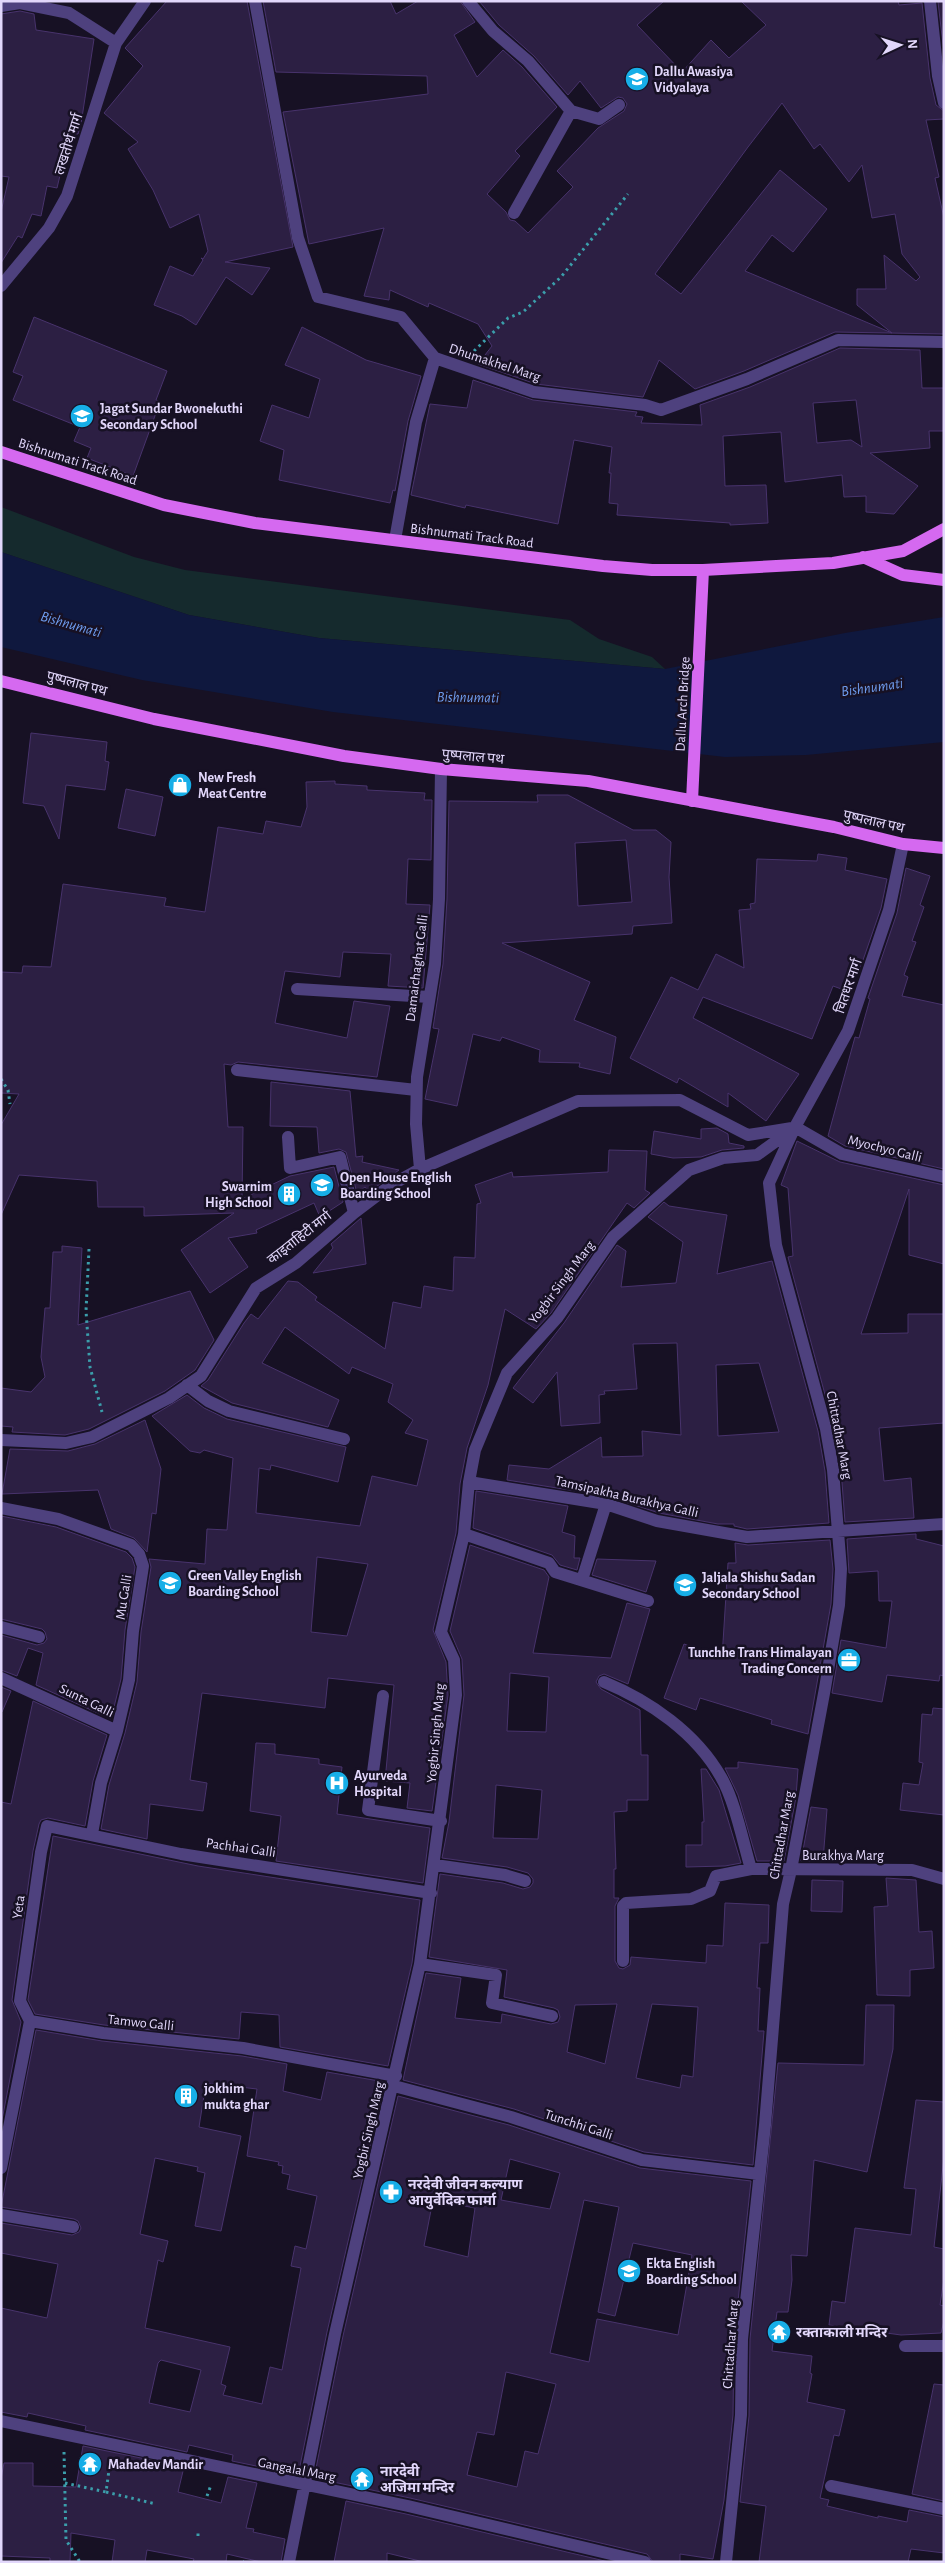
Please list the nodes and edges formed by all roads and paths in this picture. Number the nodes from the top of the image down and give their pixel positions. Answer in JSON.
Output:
{"nodes":[{"id":1,"x":145,"y":1,"type":"edge"},
{"id":2,"x":255,"y":1,"type":"edge"},
{"id":3,"x":468,"y":1,"type":"edge"},
{"id":4,"x":930,"y":1,"type":"edge"},
{"id":5,"x":1,"y":6,"type":"edge"},
{"id":6,"x":116,"y":43,"type":"junction"},
{"id":7,"x":944,"y":103,"type":"edge"},
{"id":8,"x":620,"y":105,"type":"dead end"},
{"id":9,"x":571,"y":112,"type":"junction"},
{"id":10,"x":628,"y":194,"type":"dead end"},
{"id":11,"x":514,"y":213,"type":"dead end"},
{"id":12,"x":1,"y":286,"type":"edge"},
{"id":13,"x":944,"y":342,"type":"edge"},
{"id":14,"x":435,"y":358,"type":"junction"},
{"id":15,"x":468,"y":370,"type":"junction"},
{"id":16,"x":1,"y":452,"type":"edge"},
{"id":17,"x":944,"y":529,"type":"edge"},
{"id":18,"x":395,"y":540,"type":"junction"},
{"id":19,"x":863,"y":557,"type":"junction"},
{"id":20,"x":703,"y":570,"type":"junction"},
{"id":21,"x":944,"y":580,"type":"edge"},
{"id":22,"x":1,"y":681,"type":"edge"},
{"id":23,"x":441,"y":769,"type":"junction"},
{"id":24,"x":692,"y":801,"type":"junction"},
{"id":25,"x":903,"y":844,"type":"junction"},
{"id":26,"x":944,"y":848,"type":"edge"},
{"id":27,"x":297,"y":989,"type":"dead end"},
{"id":28,"x":429,"y":997,"type":"junction"},
{"id":29,"x":237,"y":1070,"type":"dead end"},
{"id":30,"x":1,"y":1079,"type":"edge"},
{"id":31,"x":416,"y":1090,"type":"junction"},
{"id":32,"x":10,"y":1104,"type":"dead end"},
{"id":33,"x":795,"y":1127,"type":"junction"},
{"id":34,"x":288,"y":1137,"type":"dead end"},
{"id":35,"x":420,"y":1169,"type":"junction"},
{"id":36,"x":944,"y":1177,"type":"edge"},
{"id":37,"x":354,"y":1213,"type":"junction"},
{"id":38,"x":89,"y":1249,"type":"dead end"},
{"id":39,"x":187,"y":1385,"type":"junction"},
{"id":40,"x":107,"y":1429,"type":"junction"},
{"id":41,"x":344,"y":1439,"type":"dead end"},
{"id":42,"x":1,"y":1440,"type":"edge"},
{"id":43,"x":469,"y":1482,"type":"junction"},
{"id":44,"x":606,"y":1504,"type":"junction"},
{"id":45,"x":1,"y":1508,"type":"edge"},
{"id":46,"x":944,"y":1524,"type":"edge"},
{"id":47,"x":839,"y":1530,"type":"junction"},
{"id":48,"x":464,"y":1534,"type":"junction"},
{"id":49,"x":582,"y":1580,"type":"junction"},
{"id":50,"x":648,"y":1601,"type":"dead end"},
{"id":51,"x":1,"y":1627,"type":"edge"},
{"id":52,"x":39,"y":1637,"type":"dead end"},
{"id":53,"x":1,"y":1678,"type":"edge"},
{"id":54,"x":604,"y":1682,"type":"dead end"},
{"id":55,"x":383,"y":1696,"type":"dead end"},
{"id":56,"x":117,"y":1731,"type":"junction"},
{"id":57,"x":441,"y":1821,"type":"junction"},
{"id":58,"x":47,"y":1826,"type":"joint"},
{"id":59,"x":92,"y":1834,"type":"junction"},
{"id":60,"x":435,"y":1865,"type":"junction"},
{"id":61,"x":751,"y":1869,"type":"junction"},
{"id":62,"x":792,"y":1870,"type":"junction"},
{"id":63,"x":944,"y":1879,"type":"edge"},
{"id":64,"x":525,"y":1881,"type":"dead end"},
{"id":65,"x":431,"y":1893,"type":"junction"},
{"id":66,"x":623,"y":1961,"type":"dead end"},
{"id":67,"x":420,"y":1964,"type":"junction"},
{"id":68,"x":552,"y":2016,"type":"dead end"},
{"id":69,"x":30,"y":2021,"type":"junction"},
{"id":70,"x":395,"y":2081,"type":"junction"},
{"id":71,"x":1,"y":2168,"type":"edge"},
{"id":72,"x":759,"y":2174,"type":"junction"},
{"id":73,"x":1,"y":2215,"type":"edge"},
{"id":74,"x":73,"y":2227,"type":"dead end"},
{"id":75,"x":905,"y":2346,"type":"dead end"},
{"id":76,"x":944,"y":2346,"type":"edge"},
{"id":77,"x":1,"y":2421,"type":"edge"},
{"id":78,"x":64,"y":2434,"type":"junction"},
{"id":79,"x":112,"y":2445,"type":"junction"},
{"id":80,"x":65,"y":2483,"type":"junction"},
{"id":81,"x":303,"y":2485,"type":"junction"},
{"id":82,"x":831,"y":2486,"type":"dead end"},
{"id":83,"x":106,"y":2492,"type":"junction"},
{"id":84,"x":156,"y":2504,"type":"dead end"},
{"id":85,"x":944,"y":2509,"type":"edge"},
{"id":86,"x":80,"y":2562,"type":"edge"},
{"id":87,"x":289,"y":2562,"type":"edge"},
{"id":88,"x":645,"y":2562,"type":"edge"},
{"id":89,"x":726,"y":2562,"type":"edge"}],
"edges":[{"from":1,"to":6,"type":"street","name":"लखतीर्थ मार्ग"},
{"from":2,"to":14,"type":"street","name":"Dhumakhel Marg"},
{"from":3,"to":9,"type":"street"},
{"from":4,"to":7,"type":"street"},
{"from":5,"to":6,"type":"street"},
{"from":6,"to":12,"type":"street","name":"लखतीर्थ मार्ग"},
{"from":8,"to":9,"type":"street"},
{"from":9,"to":11,"type":"street"},
{"from":10,"to":15,"type":"path"},
{"from":13,"to":15,"type":"street","name":"Dhumakhel Marg"},
{"from":14,"to":15,"type":"street","name":"Dhumakhel Marg"},
{"from":14,"to":18,"type":"street"},
{"from":16,"to":18,"type":"main road","name":"Bishnumati Track Road"},
{"from":17,"to":19,"type":"main road","name":"Bishnumati Track Road"},
{"from":18,"to":20,"type":"main road","name":"Bishnumati Track Road"},
{"from":19,"to":20,"type":"main road","name":"Bishnumati Track Road"},
{"from":19,"to":21,"type":"main road"},
{"from":20,"to":24,"type":"main road","name":"Dallu Arch Bridge"},
{"from":22,"to":23,"type":"main road","name":"पुष्पलाल पथ"},
{"from":23,"to":24,"type":"main road","name":"पुष्पलाल पथ"},
{"from":23,"to":28,"type":"street","name":"Damaichaghat Galli"},
{"from":24,"to":25,"type":"main road","name":"पुष्पलाल पथ"},
{"from":25,"to":26,"type":"main road","name":"पुष्पलाल पथ"},
{"from":25,"to":33,"type":"street","name":"चितधर मार्ग"},
{"from":27,"to":28,"type":"street"},
{"from":28,"to":31,"type":"street","name":"Damaichaghat Galli"},
{"from":29,"to":31,"type":"street"},
{"from":30,"to":32,"type":"path"},
{"from":31,"to":35,"type":"street","name":"Damaichaghat Galli"},
{"from":33,"to":35,"type":"street","name":"काइताहिटी मार्ग"},
{"from":33,"to":36,"type":"street","name":"Myochyo Galli"},
{"from":33,"to":43,"type":"street","name":"Yogbir Singh Marg"},
{"from":33,"to":47,"type":"street","name":"Chittadhar Marg"},
{"from":34,"to":37,"type":"street"},
{"from":35,"to":37,"type":"street","name":"काइताहिटी मार्ग"},
{"from":37,"to":39,"type":"street","name":"काइताहिटी मार्ग"},
{"from":38,"to":40,"type":"path"},
{"from":39,"to":40,"type":"street","name":"काइताहिटी मार्ग"},
{"from":39,"to":41,"type":"street"},
{"from":40,"to":42,"type":"street","name":"काइताहिटी मार्ग"},
{"from":43,"to":44,"type":"street","name":"Tamsipakha Burakhya Galli"},
{"from":43,"to":48,"type":"street","name":"Yogbir Singh Marg"},
{"from":44,"to":47,"type":"street","name":"Tamsipakha Burakhya Galli"},
{"from":44,"to":49,"type":"street"},
{"from":45,"to":56,"type":"street","name":"Mu Galli"},
{"from":46,"to":47,"type":"street","name":"Tamsipakha Burakhya Galli"},
{"from":47,"to":62,"type":"street","name":"Chittadhar Marg"},
{"from":48,"to":49,"type":"street"},
{"from":48,"to":57,"type":"street","name":"Yogbir Singh Marg"},
{"from":49,"to":50,"type":"street"},
{"from":51,"to":52,"type":"street"},
{"from":53,"to":56,"type":"street","name":"Sunta Galli"},
{"from":54,"to":61,"type":"street"},
{"from":55,"to":57,"type":"street"},
{"from":56,"to":59,"type":"street","name":"Sunta Galli"},
{"from":57,"to":60,"type":"street","name":"Yogbir Singh Marg"},
{"from":58,"to":59,"type":"street","name":"Pachhai Galli"},
{"from":58,"to":69,"type":"street","name":"Yeta"},
{"from":59,"to":65,"type":"street","name":"Pachhai Galli"},
{"from":60,"to":64,"type":"street"},
{"from":60,"to":65,"type":"street","name":"Yogbir Singh Marg"},
{"from":61,"to":62,"type":"street","name":"Burakhya Marg"},
{"from":61,"to":66,"type":"street","name":"Burakhya Marg"},
{"from":62,"to":63,"type":"street","name":"Burakhya Marg"},
{"from":62,"to":72,"type":"street","name":"Chittadhar Marg"},
{"from":65,"to":67,"type":"street","name":"Yogbir Singh Marg"},
{"from":67,"to":68,"type":"street"},
{"from":67,"to":70,"type":"street","name":"Yogbir Singh Marg"},
{"from":69,"to":70,"type":"street","name":"Tamwo Galli"},
{"from":69,"to":71,"type":"street"},
{"from":70,"to":72,"type":"street","name":"Tunchhi Galli"},
{"from":70,"to":81,"type":"street","name":"Yogbir Singh Marg"},
{"from":72,"to":89,"type":"street","name":"Chittadhar Marg"},
{"from":73,"to":74,"type":"street"},
{"from":75,"to":76,"type":"street"},
{"from":77,"to":78,"type":"street","name":"Gangalal Marg"},
{"from":78,"to":79,"type":"street","name":"Gangalal Marg"},
{"from":78,"to":80,"type":"path"},
{"from":79,"to":81,"type":"street","name":"Gangalal Marg"},
{"from":79,"to":83,"type":"path"},
{"from":80,"to":83,"type":"path"},
{"from":80,"to":86,"type":"path"},
{"from":81,"to":87,"type":"street","name":"Yogbir Singh Marg"},
{"from":81,"to":88,"type":"street","name":"Gangalal Marg"},
{"from":82,"to":85,"type":"street"},
{"from":83,"to":84,"type":"path"}]}
